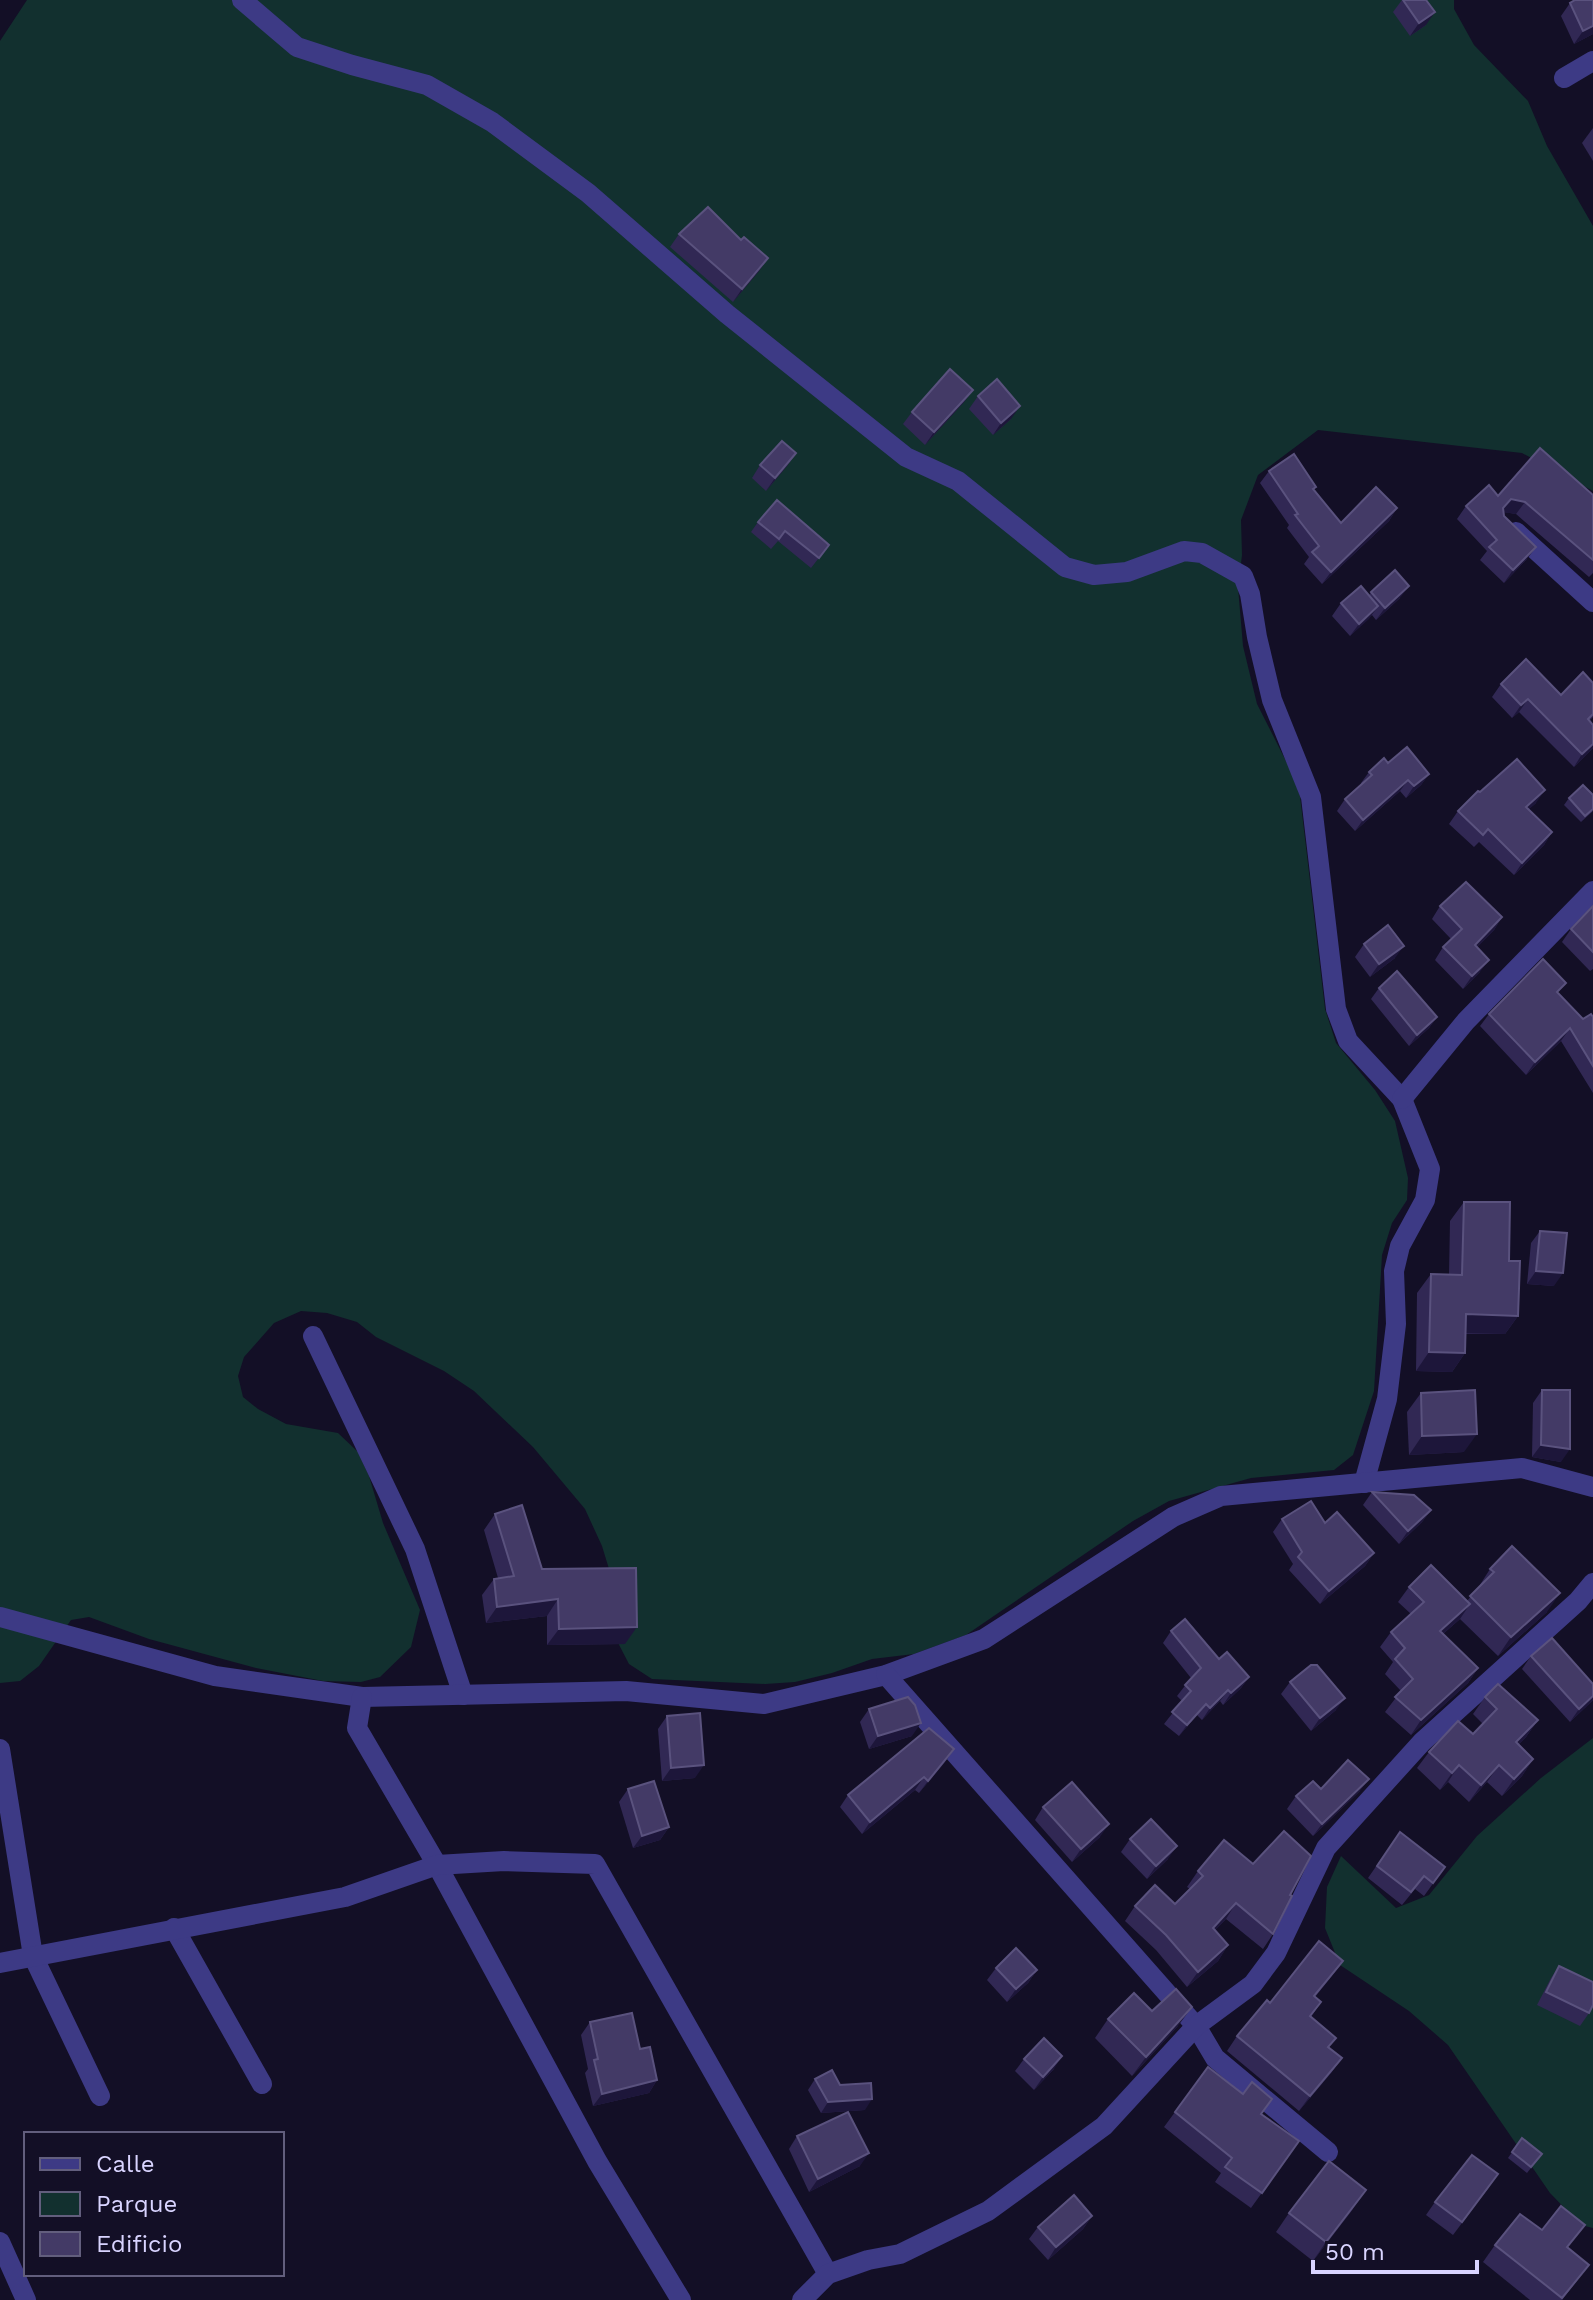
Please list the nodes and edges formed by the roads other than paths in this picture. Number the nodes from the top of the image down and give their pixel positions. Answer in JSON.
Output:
{"nodes":[{"id":1,"x":242,"y":0,"type":"edge"},
{"id":2,"x":1593,"y":61,"type":"edge"},
{"id":3,"x":1564,"y":78,"type":"dead end"},
{"id":4,"x":1507,"y":524,"type":"edge"},
{"id":5,"x":1593,"y":602,"type":"edge"},
{"id":6,"x":1593,"y":891,"type":"edge"},
{"id":7,"x":1402,"y":1099,"type":"junction"},
{"id":8,"x":313,"y":1336,"type":"dead end"},
{"id":9,"x":1364,"y":1483,"type":"junction"},
{"id":10,"x":1593,"y":1487,"type":"edge"},
{"id":11,"x":1593,"y":1583,"type":"edge"},
{"id":12,"x":0,"y":1617,"type":"edge"},
{"id":13,"x":886,"y":1675,"type":"junction"},
{"id":14,"x":463,"y":1695,"type":"junction"},
{"id":15,"x":362,"y":1697,"type":"junction"},
{"id":16,"x":0,"y":1749,"type":"edge"},
{"id":17,"x":437,"y":1865,"type":"junction"},
{"id":18,"x":174,"y":1928,"type":"junction"},
{"id":19,"x":33,"y":1956,"type":"junction"},
{"id":20,"x":0,"y":1963,"type":"edge"},
{"id":21,"x":1196,"y":2026,"type":"junction"},
{"id":22,"x":262,"y":2084,"type":"dead end"},
{"id":23,"x":100,"y":2096,"type":"dead end"},
{"id":24,"x":1328,"y":2152,"type":"dead end"},
{"id":25,"x":0,"y":2242,"type":"edge"},
{"id":26,"x":828,"y":2274,"type":"junction"},
{"id":27,"x":26,"y":2300,"type":"edge"},
{"id":28,"x":681,"y":2300,"type":"edge"},
{"id":29,"x":802,"y":2300,"type":"edge"}],
"edges":[{"from":1,"to":7,"type":"street"},
{"from":2,"to":3,"type":"street"},
{"from":4,"to":5,"type":"street"},
{"from":6,"to":7,"type":"street"},
{"from":7,"to":9,"type":"street"},
{"from":8,"to":14,"type":"street"},
{"from":9,"to":10,"type":"street"},
{"from":9,"to":13,"type":"street"},
{"from":11,"to":21,"type":"street"},
{"from":12,"to":15,"type":"street"},
{"from":13,"to":14,"type":"street"},
{"from":13,"to":21,"type":"street"},
{"from":14,"to":15,"type":"street"},
{"from":15,"to":17,"type":"street"},
{"from":16,"to":19,"type":"street"},
{"from":17,"to":18,"type":"street"},
{"from":17,"to":26,"type":"street"},
{"from":17,"to":28,"type":"street"},
{"from":18,"to":19,"type":"street"},
{"from":18,"to":22,"type":"street"},
{"from":19,"to":20,"type":"street"},
{"from":19,"to":23,"type":"street"},
{"from":21,"to":24,"type":"street"},
{"from":21,"to":26,"type":"street"},
{"from":25,"to":27,"type":"street"},
{"from":26,"to":29,"type":"street"}]}
